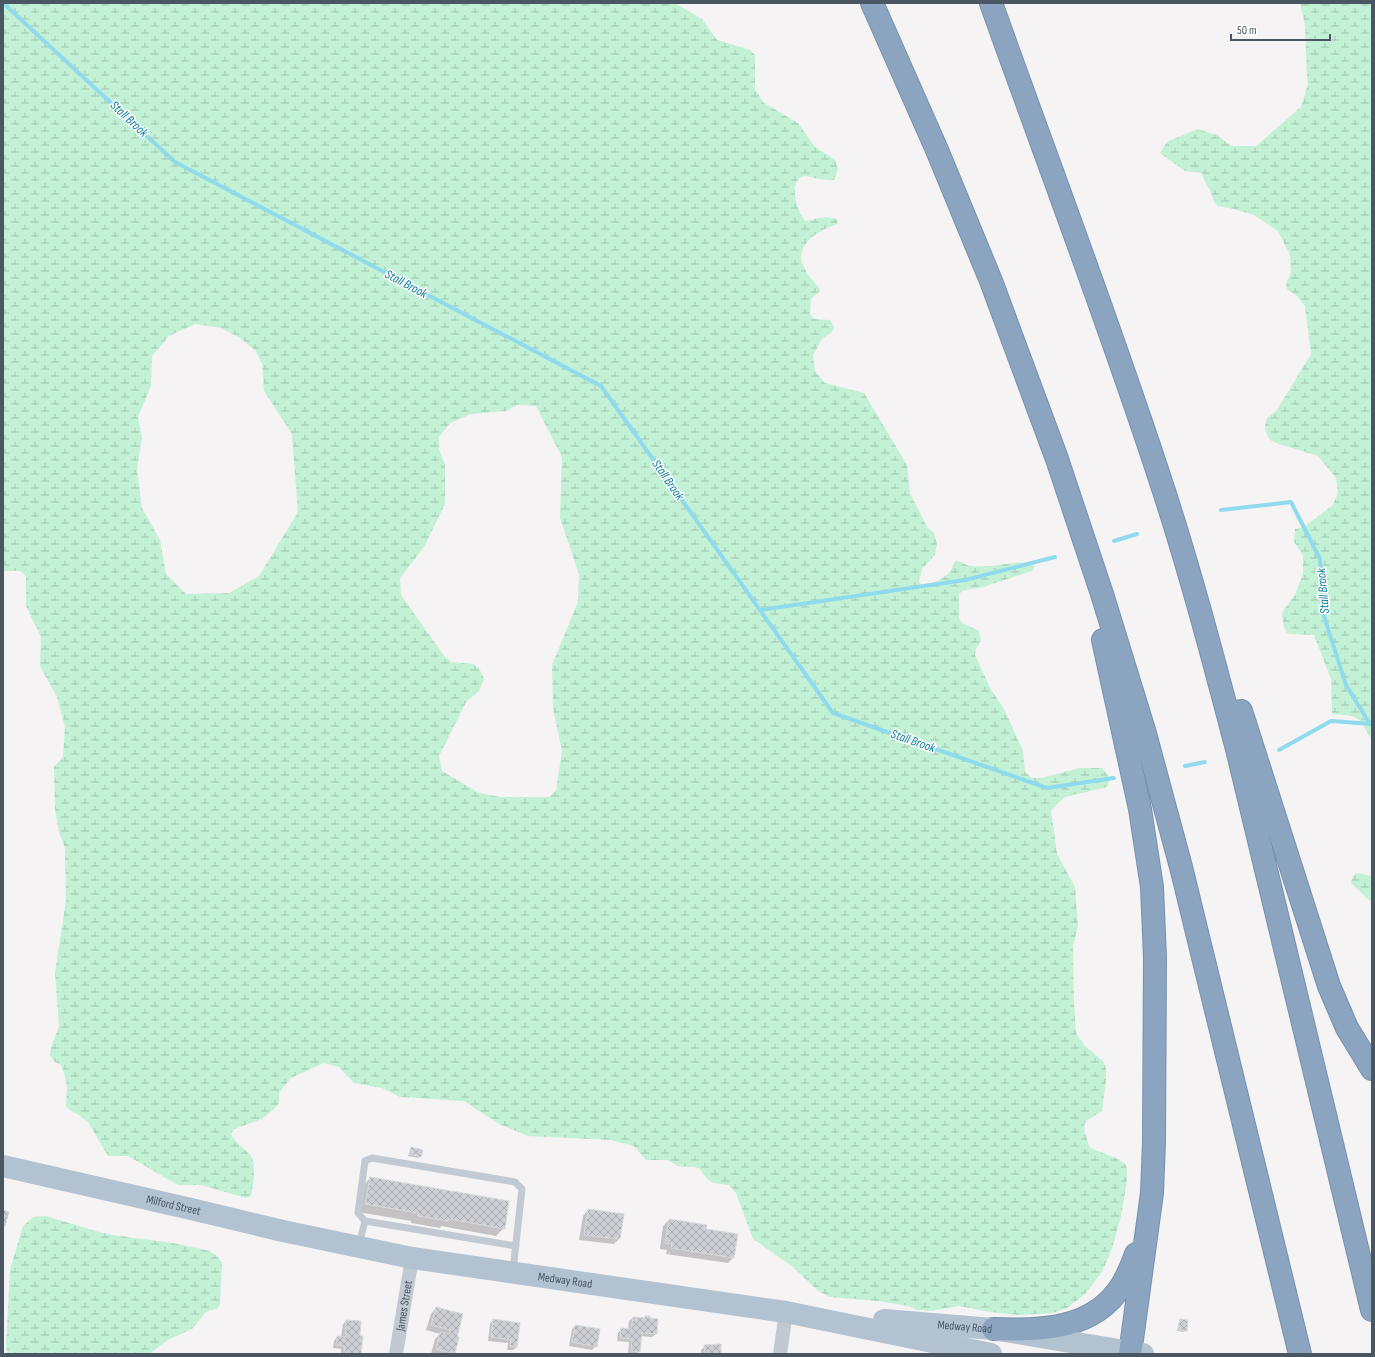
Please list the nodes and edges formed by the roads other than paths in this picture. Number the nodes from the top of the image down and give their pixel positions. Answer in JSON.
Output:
{"nodes":[{"id":1,"x":872,"y":3,"type":"edge"},
{"id":2,"x":991,"y":3,"type":"edge"},
{"id":3,"x":1073,"y":504,"type":"junction"},
{"id":4,"x":1173,"y":520,"type":"junction"},
{"id":5,"x":1372,"y":1069,"type":"edge"},
{"id":6,"x":3,"y":1166,"type":"edge"},
{"id":7,"x":1150,"y":1205,"type":"junction"},
{"id":8,"x":365,"y":1221,"type":"junction"},
{"id":9,"x":352,"y":1245,"type":"junction"},
{"id":10,"x":516,"y":1246,"type":"junction"},
{"id":11,"x":412,"y":1258,"type":"junction"},
{"id":12,"x":513,"y":1272,"type":"junction"},
{"id":13,"x":1372,"y":1310,"type":"edge"},
{"id":14,"x":786,"y":1312,"type":"junction"},
{"id":15,"x":993,"y":1329,"type":"junction"},
{"id":16,"x":942,"y":1341,"type":"edge"},
{"id":17,"x":1299,"y":1348,"type":"edge"},
{"id":18,"x":1134,"y":1353,"type":"edge"},
{"id":19,"x":396,"y":1354,"type":"edge"},
{"id":20,"x":780,"y":1354,"type":"edge"},
{"id":21,"x":991,"y":1354,"type":"edge"}],
"edges":[{"from":1,"to":3,"type":"highway"},
{"from":2,"to":4,"type":"highway"},
{"from":3,"to":7,"type":"highway"},
{"from":3,"to":17,"type":"highway"},
{"from":4,"to":5,"type":"highway"},
{"from":4,"to":13,"type":"highway"},
{"from":6,"to":9,"type":"main road","name":"Milford Street"},
{"from":7,"to":15,"type":"highway"},
{"from":7,"to":18,"type":"highway"},
{"from":8,"to":9,"type":"lane"},
{"from":8,"to":10,"type":"lane"},
{"from":8,"to":10,"type":"lane"},
{"from":9,"to":11,"type":"main road","name":"Medway Road"},
{"from":10,"to":12,"type":"lane"},
{"from":11,"to":12,"type":"main road","name":"Medway Road"},
{"from":11,"to":19,"type":"street","name":"James Street"},
{"from":12,"to":14,"type":"main road","name":"Medway Road"},
{"from":14,"to":16,"type":"main road","name":"Medway Road"},
{"from":14,"to":20,"type":"street"},
{"from":15,"to":16,"type":"main road","name":"Medway Road"},
{"from":15,"to":18,"type":"main road","name":"Medway Road"},
{"from":16,"to":21,"type":"main road","name":"Medway Road"}]}
